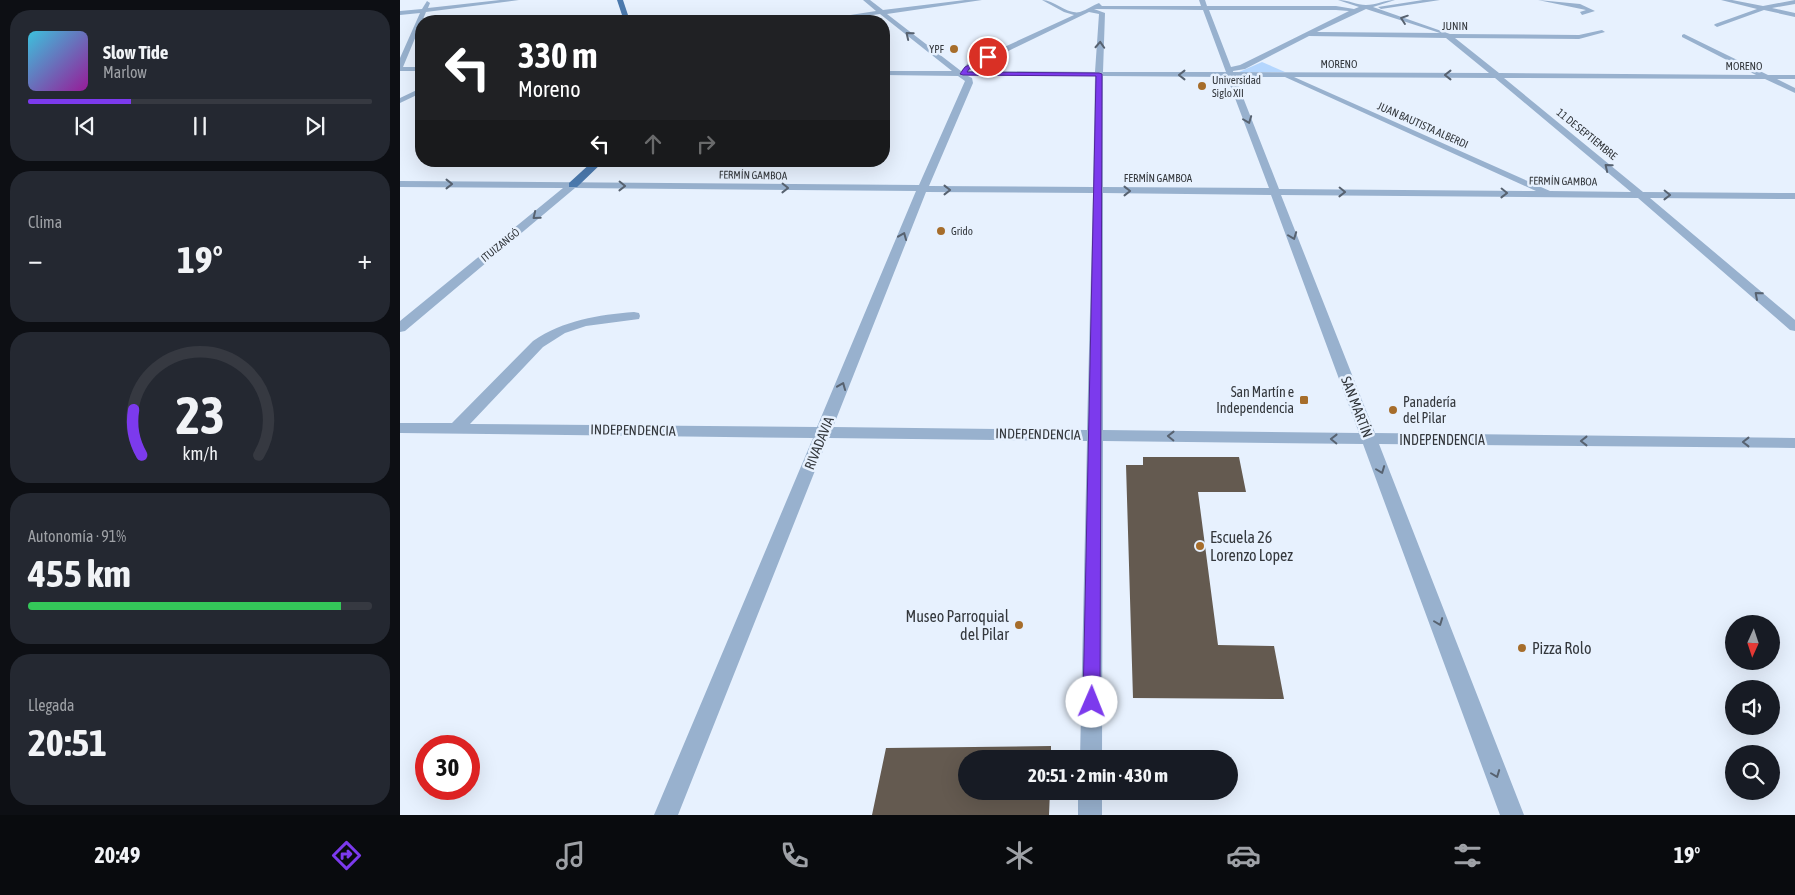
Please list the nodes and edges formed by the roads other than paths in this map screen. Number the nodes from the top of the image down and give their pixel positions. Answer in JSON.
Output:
{"nodes":[{"id":1,"x":428,"y":0,"type":"edge"},
{"id":2,"x":516,"y":0,"type":"edge"},
{"id":3,"x":620,"y":0,"type":"edge"},
{"id":4,"x":866,"y":0,"type":"edge"},
{"id":5,"x":979,"y":0,"type":"edge"},
{"id":6,"x":1045,"y":0,"type":"edge"},
{"id":7,"x":1110,"y":0,"type":"edge"},
{"id":8,"x":1202,"y":0,"type":"edge"},
{"id":9,"x":1341,"y":0,"type":"edge"},
{"id":10,"x":1392,"y":0,"type":"edge"},
{"id":11,"x":1437,"y":0,"type":"edge"},
{"id":12,"x":1541,"y":0,"type":"edge"},
{"id":13,"x":1724,"y":0,"type":"edge"},
{"id":14,"x":1795,"y":2,"type":"edge"},
{"id":15,"x":1369,"y":8,"type":"junction"},
{"id":16,"x":1764,"y":8,"type":"junction"},
{"id":17,"x":1206,"y":9,"type":"junction"},
{"id":18,"x":424,"y":10,"type":"junction"},
{"id":19,"x":1088,"y":10,"type":"junction"},
{"id":20,"x":1355,"y":10,"type":"junction"},
{"id":21,"x":881,"y":12,"type":"junction"},
{"id":22,"x":400,"y":13,"type":"edge"},
{"id":23,"x":1582,"y":13,"type":"dead end"},
{"id":24,"x":422,"y":15,"type":"edge"},
{"id":25,"x":625,"y":15,"type":"edge"},
{"id":26,"x":859,"y":15,"type":"edge"},
{"id":27,"x":885,"y":15,"type":"edge"},
{"id":28,"x":1795,"y":15,"type":"edge"},
{"id":29,"x":890,"y":19,"type":"edge"},
{"id":30,"x":1716,"y":25,"type":"dead end"},
{"id":31,"x":415,"y":32,"type":"edge"},
{"id":32,"x":1602,"y":32,"type":"dead end"},
{"id":33,"x":1307,"y":34,"type":"junction"},
{"id":34,"x":1449,"y":36,"type":"junction"},
{"id":35,"x":1684,"y":36,"type":"dead end"},
{"id":36,"x":400,"y":68,"type":"edge"},
{"id":37,"x":415,"y":69,"type":"edge"},
{"id":38,"x":1230,"y":72,"type":"junction"},
{"id":39,"x":890,"y":73,"type":"edge"},
{"id":40,"x":963,"y":74,"type":"junction"},
{"id":41,"x":1099,"y":74,"type":"junction"},
{"id":42,"x":1287,"y":75,"type":"junction"},
{"id":43,"x":1496,"y":75,"type":"junction"},
{"id":44,"x":1768,"y":77,"type":"junction"},
{"id":45,"x":1795,"y":77,"type":"edge"},
{"id":46,"x":1795,"y":91,"type":"edge"},
{"id":47,"x":415,"y":93,"type":"edge"},
{"id":48,"x":400,"y":101,"type":"edge"},
{"id":49,"x":592,"y":167,"type":"edge"},
{"id":50,"x":400,"y":184,"type":"edge"},
{"id":51,"x":573,"y":185,"type":"junction"},
{"id":52,"x":922,"y":190,"type":"junction"},
{"id":53,"x":1097,"y":191,"type":"junction"},
{"id":54,"x":1275,"y":191,"type":"junction"},
{"id":55,"x":1551,"y":194,"type":"junction"},
{"id":56,"x":1641,"y":195,"type":"junction"},
{"id":57,"x":1795,"y":196,"type":"edge"},
{"id":58,"x":634,"y":316,"type":"dead end"},
{"id":59,"x":1795,"y":327,"type":"edge"},
{"id":60,"x":400,"y":328,"type":"edge"},
{"id":61,"x":400,"y":428,"type":"edge"},
{"id":62,"x":457,"y":428,"type":"junction"},
{"id":63,"x":824,"y":432,"type":"junction"},
{"id":64,"x":1095,"y":434,"type":"junction"},
{"id":65,"x":1369,"y":440,"type":"junction"},
{"id":66,"x":1795,"y":442,"type":"edge"},
{"id":67,"x":1091,"y":750,"type":"edge"},
{"id":68,"x":1090,"y":800,"type":"edge"},
{"id":69,"x":666,"y":815,"type":"edge"},
{"id":70,"x":1090,"y":815,"type":"edge"},
{"id":71,"x":1512,"y":815,"type":"edge"}],
"edges":[{"from":1,"to":18,"type":"street"},
{"from":2,"to":18,"type":"street"},
{"from":3,"to":25,"type":"main road"},
{"from":4,"to":21,"type":"street"},
{"from":5,"to":21,"type":"street"},
{"from":6,"to":19,"type":"street"},
{"from":7,"to":19,"type":"street"},
{"from":8,"to":17,"type":"street","name":"SAN MARTÍN"},
{"from":9,"to":15,"type":"street","name":"11 DE SEPTIEMBRE"},
{"from":10,"to":15,"type":"street"},
{"from":11,"to":15,"type":"street"},
{"from":12,"to":23,"type":"street"},
{"from":13,"to":16,"type":"street"},
{"from":14,"to":16,"type":"street"},
{"from":15,"to":20,"type":"street"},
{"from":34,"to":15,"type":"street","name":"11 DE SEPTIEMBRE","one_way":true},
{"from":16,"to":28,"type":"street"},
{"from":16,"to":30,"type":"street"},
{"from":17,"to":19,"type":"street"},
{"from":17,"to":20,"type":"street"},
{"from":17,"to":38,"type":"street","name":"SAN MARTÍN"},
{"from":18,"to":22,"type":"street"},
{"from":18,"to":24,"type":"street"},
{"from":19,"to":40,"type":"street"},
{"from":41,"to":19,"type":"street","one_way":true},
{"from":20,"to":33,"type":"street"},
{"from":21,"to":26,"type":"street"},
{"from":27,"to":21,"type":"street","one_way":true},
{"from":40,"to":29,"type":"street","one_way":true},
{"from":31,"to":36,"type":"street"},
{"from":32,"to":34,"type":"street","name":"JUNIN"},
{"from":33,"to":34,"type":"street","name":"JUNIN"},
{"from":33,"to":38,"type":"street"},
{"from":34,"to":43,"type":"street","name":"11 DE SEPTIEMBRE"},
{"from":35,"to":44,"type":"street"},
{"from":36,"to":37,"type":"street"},
{"from":38,"to":41,"type":"street","name":"MORENO","one_way":true},
{"from":38,"to":42,"type":"street","name":"MORENO"},
{"from":38,"to":54,"type":"street","name":"SAN MARTÍN","one_way":true},
{"from":39,"to":40,"type":"street","name":"MORENO"},
{"from":40,"to":41,"type":"street","name":"MORENO"},
{"from":40,"to":52,"type":"street","name":"RIVADAVIA"},
{"from":41,"to":53,"type":"street"},
{"from":43,"to":42,"type":"street","name":"MORENO","one_way":true},
{"from":42,"to":55,"type":"street","name":"JUAN BAUTISTA ALBERDI"},
{"from":43,"to":44,"type":"street","name":"MORENO"},
{"from":56,"to":43,"type":"street","name":"11 DE SEPTIEMBRE","one_way":true},
{"from":44,"to":45,"type":"street","name":"MORENO"},
{"from":44,"to":46,"type":"street"},
{"from":47,"to":48,"type":"street"},
{"from":49,"to":51,"type":"main road","name":"ITUIZANGÓ"},
{"from":50,"to":51,"type":"street","name":"FERMÍN GAMBOA","one_way":true},
{"from":51,"to":52,"type":"street","name":"FERMÍN GAMBOA","one_way":true},
{"from":51,"to":60,"type":"street","name":"ITUIZANGÓ","one_way":true},
{"from":52,"to":53,"type":"street","name":"FERMÍN GAMBOA","one_way":true},
{"from":63,"to":52,"type":"street","name":"RIVADAVIA","one_way":true},
{"from":53,"to":54,"type":"street","name":"FERMÍN GAMBOA","one_way":true},
{"from":53,"to":64,"type":"street"},
{"from":54,"to":55,"type":"street","name":"FERMÍN GAMBOA","one_way":true},
{"from":54,"to":65,"type":"street","name":"SAN MARTÍN","one_way":true},
{"from":55,"to":56,"type":"street","name":"FERMÍN GAMBOA"},
{"from":56,"to":57,"type":"street","name":"FERMÍN GAMBOA","one_way":true},
{"from":59,"to":56,"type":"street","name":"11 DE SEPTIEMBRE","one_way":true},
{"from":58,"to":62,"type":"street"},
{"from":61,"to":62,"type":"street","name":"INDEPENDENCIA"},
{"from":62,"to":63,"type":"street","name":"INDEPENDENCIA"},
{"from":63,"to":64,"type":"street","name":"INDEPENDENCIA"},
{"from":63,"to":69,"type":"street","name":"RIVADAVIA"},
{"from":65,"to":64,"type":"street","name":"INDEPENDENCIA","one_way":true},
{"from":64,"to":67,"type":"street"},
{"from":66,"to":65,"type":"street","name":"INDEPENDENCIA","one_way":true},
{"from":65,"to":71,"type":"street","name":"SAN MARTÍN","one_way":true},
{"from":68,"to":70,"type":"street"}]}
